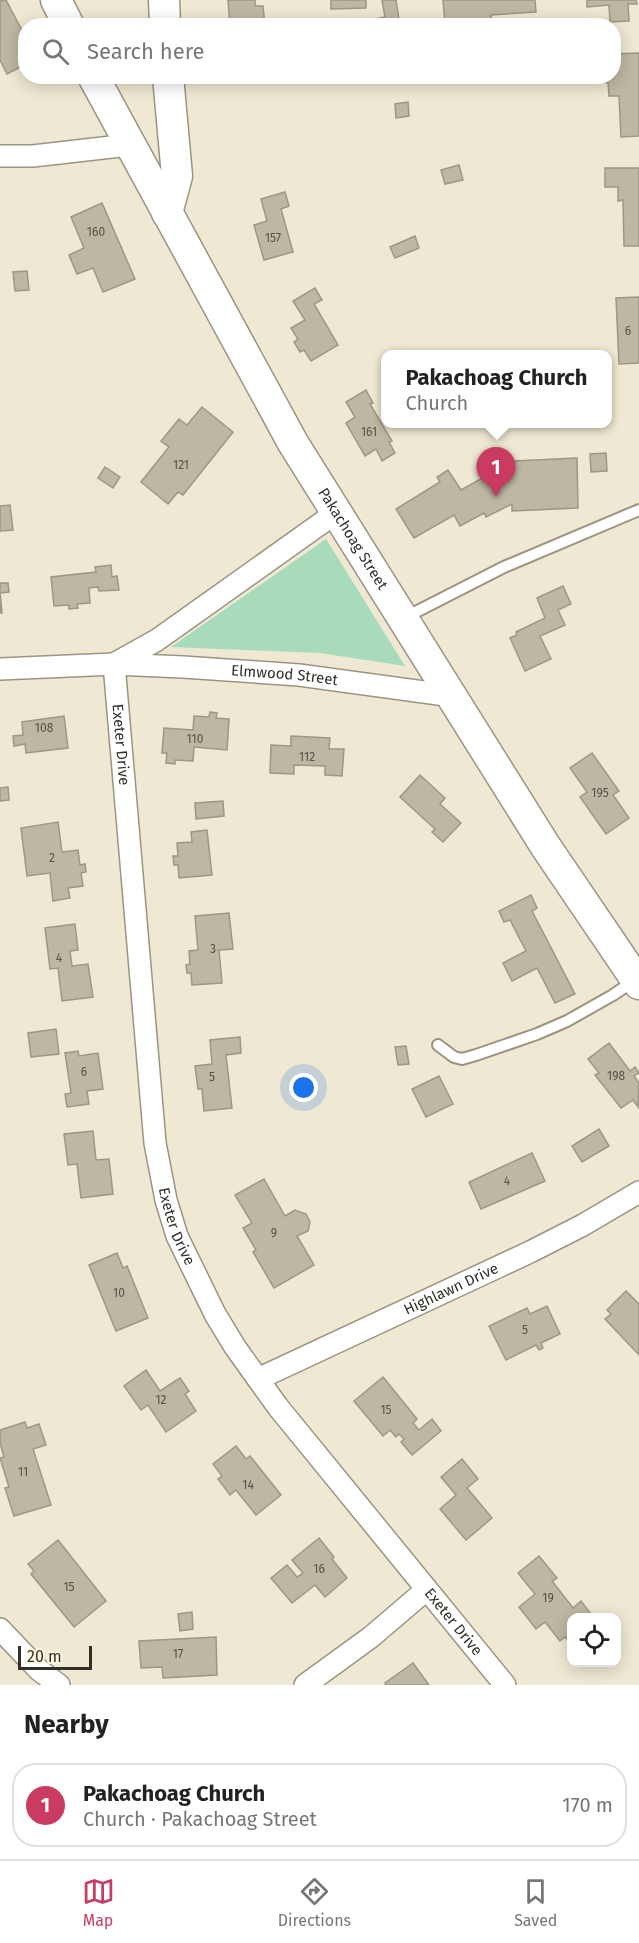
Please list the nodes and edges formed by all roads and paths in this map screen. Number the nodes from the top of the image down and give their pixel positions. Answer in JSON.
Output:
{"nodes":[{"id":1,"x":56,"y":0,"type":"edge"},
{"id":2,"x":164,"y":0,"type":"edge"},
{"id":3,"x":65,"y":18,"type":"edge"},
{"id":4,"x":165,"y":18,"type":"edge"},
{"id":5,"x":97,"y":84,"type":"edge"},
{"id":6,"x":169,"y":84,"type":"edge"},
{"id":7,"x":129,"y":145,"type":"junction"},
{"id":8,"x":0,"y":156,"type":"edge"},
{"id":9,"x":167,"y":213,"type":"junction"},
{"id":10,"x":639,"y":510,"type":"edge"},
{"id":11,"x":337,"y":512,"type":"junction"},
{"id":12,"x":404,"y":619,"type":"junction"},
{"id":13,"x":114,"y":664,"type":"junction"},
{"id":14,"x":0,"y":669,"type":"edge"},
{"id":15,"x":453,"y":696,"type":"junction"},
{"id":16,"x":637,"y":982,"type":"edge"},
{"id":17,"x":438,"y":1045,"type":"dead end"},
{"id":18,"x":639,"y":1192,"type":"edge"},
{"id":19,"x":258,"y":1379,"type":"junction"},
{"id":20,"x":426,"y":1590,"type":"junction"},
{"id":21,"x":0,"y":1629,"type":"edge"},
{"id":22,"x":59,"y":1685,"type":"edge"},
{"id":23,"x":305,"y":1685,"type":"edge"},
{"id":24,"x":505,"y":1685,"type":"edge"}],
"edges":[{"from":1,"to":3,"type":"street"},
{"from":2,"to":4,"type":"street"},
{"from":5,"to":7,"type":"street","name":"Pakachoag Street"},
{"from":6,"to":9,"type":"street"},
{"from":7,"to":8,"type":"street"},
{"from":7,"to":9,"type":"street","name":"Pakachoag Street"},
{"from":9,"to":11,"type":"street","name":"Pakachoag Street"},
{"from":10,"to":12,"type":"lane"},
{"from":11,"to":12,"type":"street","name":"Pakachoag Street"},
{"from":11,"to":13,"type":"street","name":"Elmwood Street"},
{"from":12,"to":15,"type":"street","name":"Pakachoag Street"},
{"from":13,"to":14,"type":"street","name":"Elmwood Street"},
{"from":13,"to":15,"type":"street","name":"Elmwood Street"},
{"from":13,"to":19,"type":"street","name":"Exeter Drive"},
{"from":15,"to":16,"type":"street","name":"Pakachoag Street"},
{"from":16,"to":17,"type":"lane"},
{"from":18,"to":19,"type":"street","name":"Highlawn Drive"},
{"from":19,"to":20,"type":"street","name":"Exeter Drive"},
{"from":20,"to":23,"type":"street"},
{"from":20,"to":24,"type":"street","name":"Exeter Drive"},
{"from":21,"to":22,"type":"street"}]}
